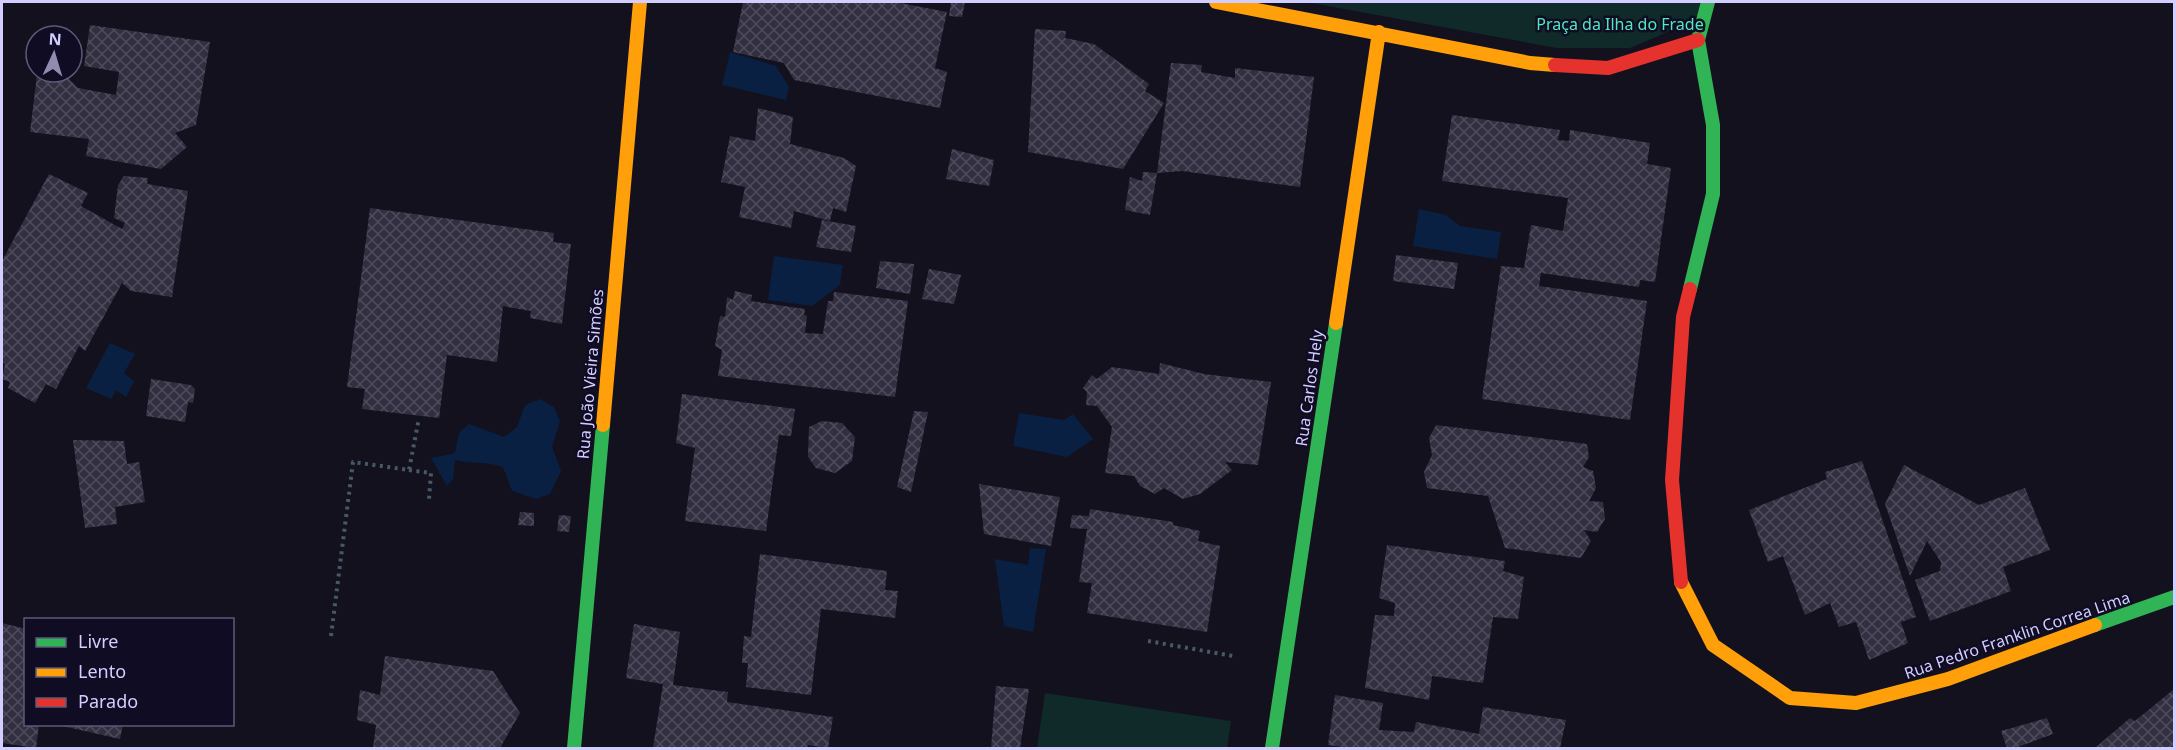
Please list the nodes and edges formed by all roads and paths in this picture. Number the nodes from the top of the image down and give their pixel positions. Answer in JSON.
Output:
{"nodes":[{"id":1,"x":640,"y":2,"type":"edge"},
{"id":2,"x":1216,"y":2,"type":"edge"},
{"id":3,"x":1708,"y":2,"type":"edge"},
{"id":4,"x":1379,"y":32,"type":"junction"},
{"id":5,"x":1698,"y":40,"type":"junction"},
{"id":6,"x":419,"y":418,"type":"dead end"},
{"id":7,"x":409,"y":470,"type":"junction"},
{"id":8,"x":429,"y":499,"type":"dead end"},
{"id":9,"x":2175,"y":597,"type":"edge"},
{"id":10,"x":331,"y":636,"type":"dead end"},
{"id":11,"x":1148,"y":641,"type":"dead end"},
{"id":12,"x":1233,"y":656,"type":"dead end"},
{"id":13,"x":574,"y":748,"type":"edge"},
{"id":14,"x":1272,"y":748,"type":"edge"}],
"edges":[{"from":1,"to":13,"type":"street","name":"Rua João Vieira Simões"},
{"from":2,"to":4,"type":"street"},
{"from":3,"to":5,"type":"street"},
{"from":4,"to":5,"type":"street"},
{"from":4,"to":14,"type":"street","name":"Rua Carlos Hely"},
{"from":5,"to":9,"type":"street","name":"Rua Pedro Franklin Correa Lima"},
{"from":6,"to":7,"type":"path"},
{"from":7,"to":8,"type":"path"},
{"from":7,"to":10,"type":"path"},
{"from":11,"to":12,"type":"path"}]}
